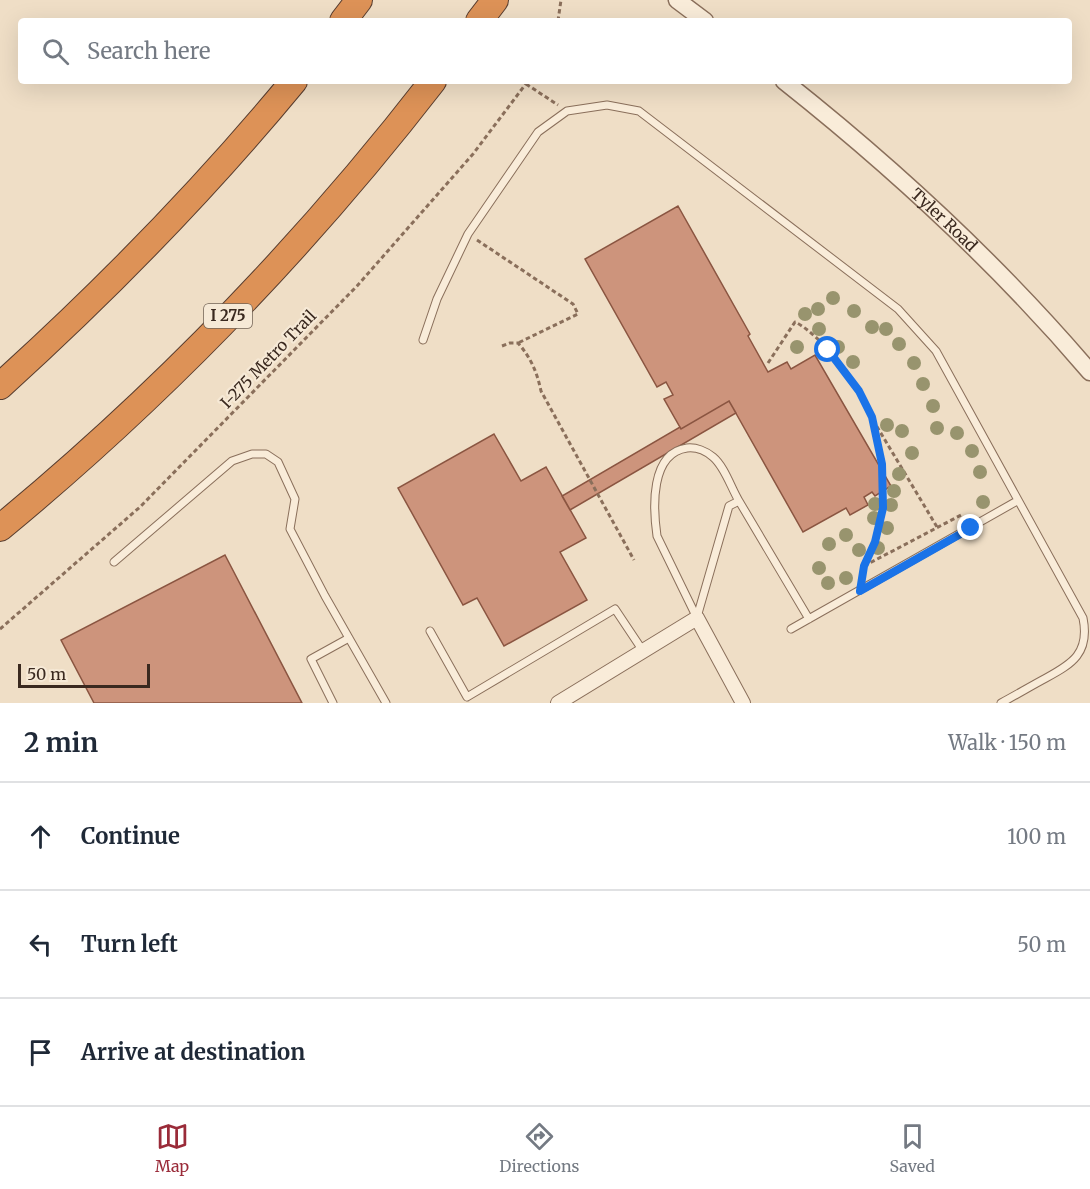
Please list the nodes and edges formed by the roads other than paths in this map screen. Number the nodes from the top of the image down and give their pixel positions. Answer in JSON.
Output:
{"nodes":[{"id":1,"x":359,"y":0,"type":"edge"},
{"id":2,"x":495,"y":0,"type":"edge"},
{"id":3,"x":677,"y":0,"type":"edge"},
{"id":4,"x":345,"y":18,"type":"edge"},
{"id":5,"x":481,"y":18,"type":"edge"},
{"id":6,"x":701,"y":18,"type":"edge"},
{"id":7,"x":291,"y":84,"type":"edge"},
{"id":8,"x":431,"y":84,"type":"edge"},
{"id":9,"x":788,"y":84,"type":"edge"},
{"id":10,"x":423,"y":340,"type":"dead end"},
{"id":11,"x":1090,"y":372,"type":"edge"},
{"id":12,"x":0,"y":386,"type":"edge"},
{"id":13,"x":739,"y":501,"type":"junction"},
{"id":14,"x":1017,"y":501,"type":"junction"},
{"id":15,"x":0,"y":528,"type":"edge"},
{"id":16,"x":114,"y":562,"type":"dead end"},
{"id":17,"x":697,"y":618,"type":"junction"},
{"id":18,"x":809,"y":619,"type":"junction"},
{"id":19,"x":791,"y":629,"type":"dead end"},
{"id":20,"x":430,"y":631,"type":"dead end"},
{"id":21,"x":349,"y":638,"type":"junction"},
{"id":22,"x":643,"y":651,"type":"junction"},
{"id":23,"x":333,"y":703,"type":"edge"},
{"id":24,"x":386,"y":703,"type":"edge"},
{"id":25,"x":558,"y":703,"type":"edge"},
{"id":26,"x":744,"y":703,"type":"edge"},
{"id":27,"x":1001,"y":703,"type":"edge"}],
"edges":[{"from":1,"to":4,"type":"highway"},
{"from":2,"to":5,"type":"highway"},
{"from":3,"to":6,"type":"street"},
{"from":7,"to":12,"type":"highway"},
{"from":8,"to":15,"type":"highway","number":"I 275"},
{"from":9,"to":11,"type":"street","name":"Tyler Road"},
{"from":10,"to":14,"type":"lane"},
{"from":13,"to":17,"type":"lane"},
{"from":13,"to":17,"type":"lane"},
{"from":13,"to":18,"type":"lane"},
{"from":14,"to":18,"type":"lane"},
{"from":14,"to":27,"type":"lane"},
{"from":16,"to":21,"type":"lane"},
{"from":17,"to":22,"type":"street"},
{"from":17,"to":26,"type":"street"},
{"from":18,"to":19,"type":"lane"},
{"from":20,"to":22,"type":"lane"},
{"from":21,"to":23,"type":"lane"},
{"from":21,"to":24,"type":"lane"},
{"from":22,"to":25,"type":"street"}]}
